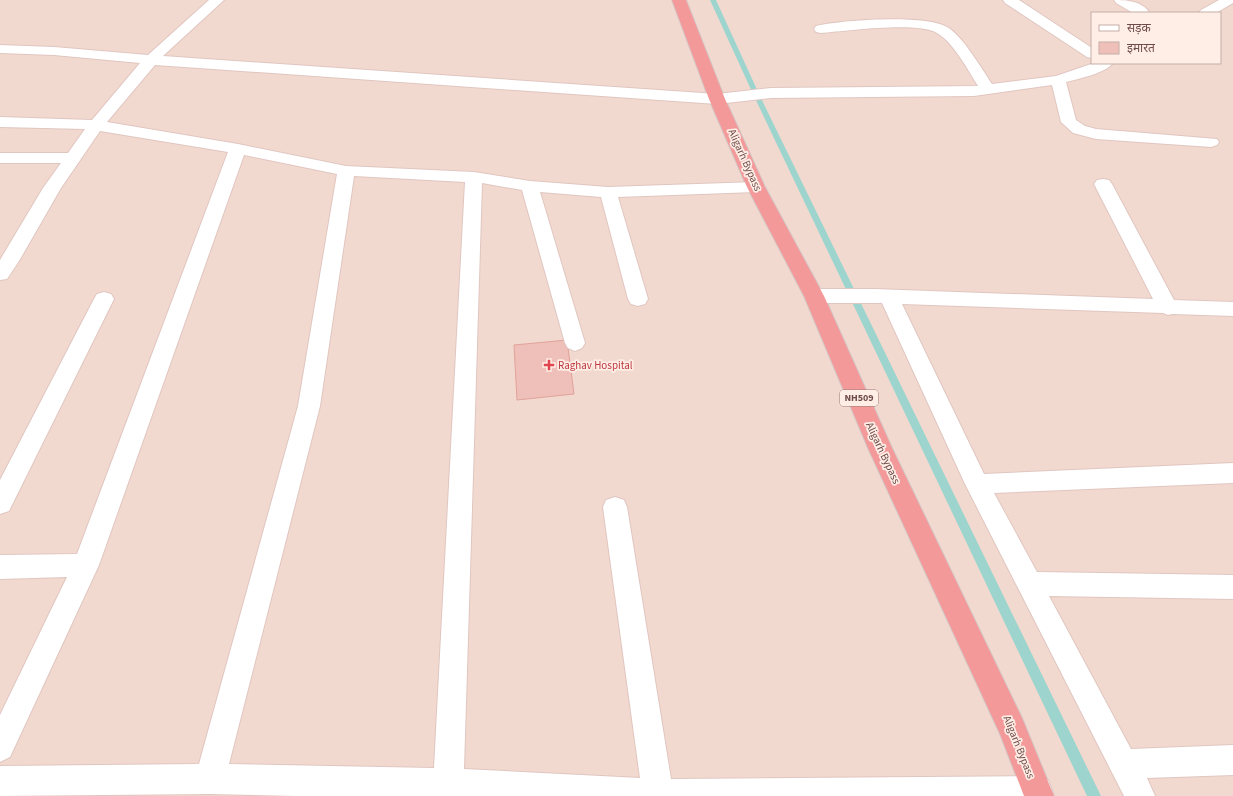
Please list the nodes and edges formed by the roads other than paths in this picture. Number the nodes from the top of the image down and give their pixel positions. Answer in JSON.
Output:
{"nodes":[{"id":1,"x":217,"y":0,"type":"edge"},
{"id":2,"x":679,"y":0,"type":"edge"},
{"id":3,"x":1010,"y":0,"type":"edge"},
{"id":4,"x":1121,"y":0,"type":"edge"},
{"id":5,"x":1229,"y":0,"type":"edge"},
{"id":6,"x":1141,"y":12,"type":"edge"},
{"id":7,"x":1208,"y":12,"type":"edge"},
{"id":8,"x":821,"y":29,"type":"dead end"},
{"id":9,"x":0,"y":49,"type":"edge"},
{"id":10,"x":1091,"y":53,"type":"edge"},
{"id":11,"x":151,"y":60,"type":"junction"},
{"id":12,"x":1104,"y":64,"type":"edge"},
{"id":13,"x":1058,"y":80,"type":"junction"},
{"id":14,"x":988,"y":89,"type":"junction"},
{"id":15,"x":725,"y":97,"type":"junction"},
{"id":16,"x":0,"y":122,"type":"edge"},
{"id":17,"x":96,"y":125,"type":"junction"},
{"id":18,"x":1211,"y":142,"type":"dead end"},
{"id":19,"x":238,"y":149,"type":"junction"},
{"id":20,"x":0,"y":158,"type":"edge"},
{"id":21,"x":73,"y":158,"type":"junction"},
{"id":22,"x":346,"y":171,"type":"junction"},
{"id":23,"x":474,"y":177,"type":"junction"},
{"id":24,"x":1103,"y":184,"type":"dead end"},
{"id":25,"x":530,"y":186,"type":"junction"},
{"id":26,"x":756,"y":187,"type":"junction"},
{"id":27,"x":608,"y":192,"type":"junction"},
{"id":28,"x":6,"y":257,"type":"edge"},
{"id":29,"x":0,"y":274,"type":"edge"},
{"id":30,"x":814,"y":296,"type":"junction"},
{"id":31,"x":882,"y":296,"type":"junction"},
{"id":32,"x":104,"y":299,"type":"dead end"},
{"id":33,"x":638,"y":299,"type":"dead end"},
{"id":34,"x":1168,"y":308,"type":"junction"},
{"id":35,"x":1233,"y":310,"type":"edge"},
{"id":36,"x":575,"y":343,"type":"dead end"},
{"id":37,"x":1233,"y":473,"type":"edge"},
{"id":38,"x":977,"y":484,"type":"junction"},
{"id":39,"x":0,"y":504,"type":"edge"},
{"id":40,"x":615,"y":507,"type":"dead end"},
{"id":41,"x":86,"y":565,"type":"junction"},
{"id":42,"x":0,"y":567,"type":"edge"},
{"id":43,"x":1029,"y":584,"type":"junction"},
{"id":44,"x":1233,"y":587,"type":"edge"},
{"id":45,"x":0,"y":748,"type":"edge"},
{"id":46,"x":1233,"y":760,"type":"edge"},
{"id":47,"x":1124,"y":764,"type":"junction"},
{"id":48,"x":210,"y":779,"type":"junction"},
{"id":49,"x":0,"y":781,"type":"edge"},
{"id":50,"x":448,"y":784,"type":"junction"},
{"id":51,"x":1038,"y":793,"type":"edge"},
{"id":52,"x":658,"y":795,"type":"edge"},
{"id":53,"x":1140,"y":796,"type":"edge"}],
"edges":[{"from":1,"to":11,"type":"street"},
{"from":2,"to":15,"type":"highway","name":"Aligarh Bypass","number":"NH509"},
{"from":3,"to":10,"type":"street"},
{"from":4,"to":6,"type":"street"},
{"from":5,"to":7,"type":"street"},
{"from":8,"to":14,"type":"street"},
{"from":9,"to":11,"type":"street"},
{"from":11,"to":15,"type":"street"},
{"from":11,"to":17,"type":"street"},
{"from":12,"to":13,"type":"street"},
{"from":13,"to":14,"type":"street"},
{"from":13,"to":18,"type":"street"},
{"from":14,"to":15,"type":"street"},
{"from":15,"to":26,"type":"highway","name":"Aligarh Bypass","number":"NH509"},
{"from":16,"to":17,"type":"street"},
{"from":17,"to":19,"type":"street"},
{"from":17,"to":21,"type":"street"},
{"from":19,"to":22,"type":"street"},
{"from":19,"to":41,"type":"street"},
{"from":20,"to":21,"type":"street"},
{"from":21,"to":28,"type":"street"},
{"from":22,"to":23,"type":"street"},
{"from":22,"to":48,"type":"street"},
{"from":23,"to":25,"type":"street"},
{"from":23,"to":50,"type":"street"},
{"from":24,"to":34,"type":"street"},
{"from":25,"to":27,"type":"street"},
{"from":25,"to":36,"type":"street"},
{"from":26,"to":27,"type":"street"},
{"from":26,"to":30,"type":"highway","name":"Aligarh Bypass","number":"NH509"},
{"from":27,"to":33,"type":"street"},
{"from":28,"to":29,"type":"street"},
{"from":30,"to":31,"type":"street"},
{"from":30,"to":51,"type":"highway","name":"Aligarh Bypass","number":"NH509"},
{"from":31,"to":34,"type":"street"},
{"from":31,"to":38,"type":"street"},
{"from":32,"to":39,"type":"street"},
{"from":34,"to":35,"type":"street"},
{"from":37,"to":38,"type":"street"},
{"from":38,"to":43,"type":"street"},
{"from":40,"to":52,"type":"street"},
{"from":41,"to":42,"type":"street"},
{"from":41,"to":45,"type":"street"},
{"from":43,"to":44,"type":"street"},
{"from":43,"to":47,"type":"street"},
{"from":46,"to":47,"type":"street"},
{"from":47,"to":53,"type":"street"},
{"from":48,"to":49,"type":"street"},
{"from":48,"to":50,"type":"street"},
{"from":50,"to":52,"type":"street"},
{"from":51,"to":52,"type":"street"}]}
